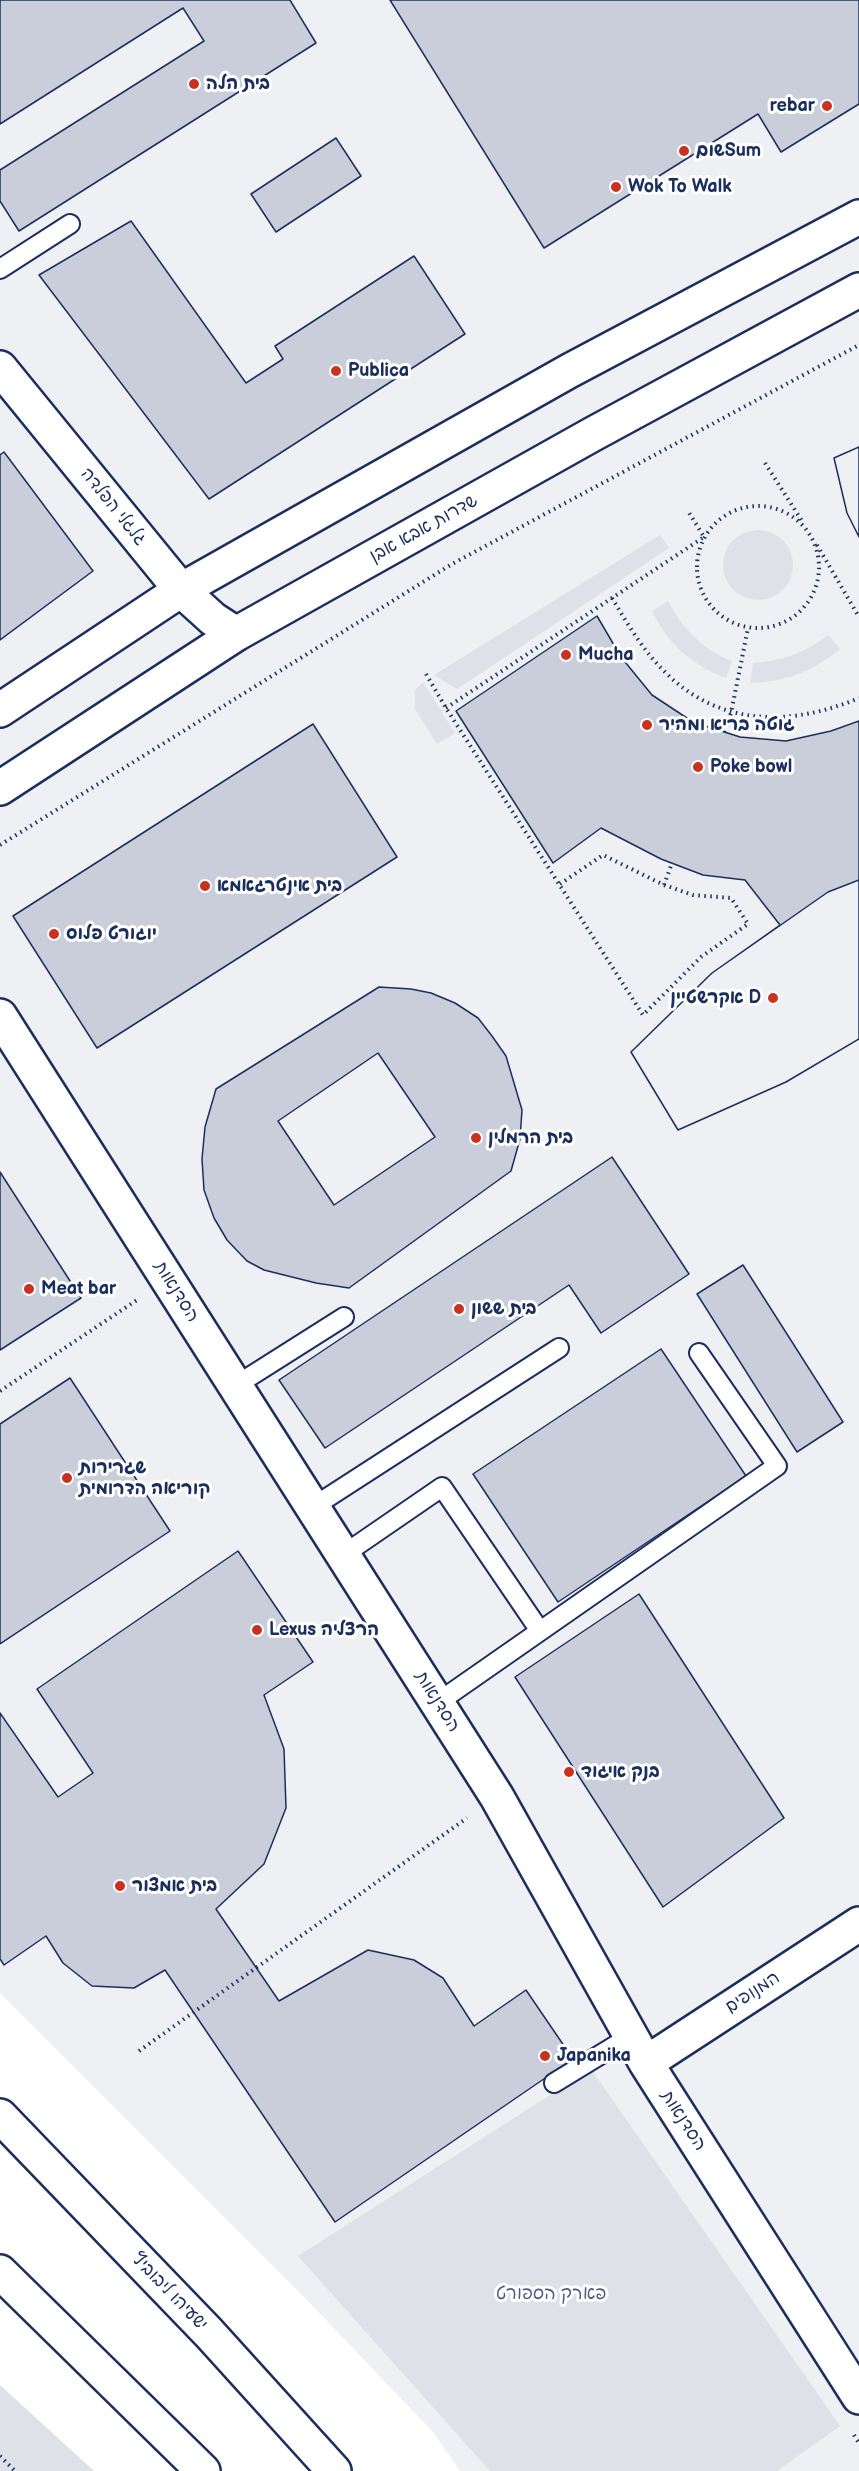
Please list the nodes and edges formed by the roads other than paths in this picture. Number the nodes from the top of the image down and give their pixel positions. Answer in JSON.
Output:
{"nodes":[{"id":1,"x":859,"y":217,"type":"edge"},
{"id":2,"x":70,"y":224,"type":"dead end"},
{"id":3,"x":0,"y":269,"type":"edge"},
{"id":4,"x":859,"y":290,"type":"edge"},
{"id":5,"x":0,"y":368,"type":"edge"},
{"id":6,"x":181,"y":590,"type":"junction"},
{"id":7,"x":236,"y":634,"type":"junction"},
{"id":8,"x":0,"y":710,"type":"edge"},
{"id":9,"x":0,"y":788,"type":"edge"},
{"id":10,"x":0,"y":1016,"type":"edge"},
{"id":11,"x":344,"y":1317,"type":"dead end"},
{"id":12,"x":559,"y":1348,"type":"dead end"},
{"id":13,"x":699,"y":1353,"type":"dead end"},
{"id":14,"x":236,"y":1386,"type":"junction"},
{"id":15,"x":312,"y":1507,"type":"junction"},
{"id":16,"x":343,"y":1554,"type":"junction"},
{"id":17,"x":540,"y":1631,"type":"junction"},
{"id":18,"x":437,"y":1703,"type":"junction"},
{"id":19,"x":859,"y":1924,"type":"edge"},
{"id":20,"x":639,"y":2049,"type":"junction"},
{"id":21,"x":554,"y":2083,"type":"dead end"},
{"id":22,"x":0,"y":2116,"type":"edge"},
{"id":23,"x":0,"y":2272,"type":"edge"},
{"id":24,"x":859,"y":2397,"type":"edge"},
{"id":25,"x":203,"y":2471,"type":"edge"},
{"id":26,"x":334,"y":2471,"type":"edge"}],
"edges":[{"from":1,"to":6,"type":"main road"},
{"from":2,"to":3,"type":"lane"},
{"from":4,"to":7,"type":"main road","name":"שדרות אבא אבן"},
{"from":5,"to":6,"type":"main road","name":"גלגלי הפלדה"},
{"from":6,"to":7,"type":"main road","name":"גלגלי הפלדה"},
{"from":6,"to":8,"type":"main road"},
{"from":7,"to":9,"type":"main road","name":"שדרות אבא אבן"},
{"from":10,"to":14,"type":"main road","name":"הסדנאות"},
{"from":11,"to":14,"type":"lane"},
{"from":12,"to":15,"type":"lane"},
{"from":13,"to":17,"type":"lane"},
{"from":14,"to":15,"type":"main road","name":"הסדנאות"},
{"from":15,"to":16,"type":"main road","name":"הסדנאות"},
{"from":16,"to":17,"type":"lane"},
{"from":16,"to":18,"type":"main road","name":"הסדנאות"},
{"from":17,"to":18,"type":"lane"},
{"from":18,"to":20,"type":"main road","name":"הסדנאות"},
{"from":19,"to":20,"type":"main road","name":"המנופים"},
{"from":20,"to":21,"type":"lane"},
{"from":20,"to":24,"type":"main road","name":"הסדנאות"},
{"from":22,"to":26,"type":"main road","name":"ישעיהו ליבוביץ"},
{"from":23,"to":25,"type":"main road"}]}
